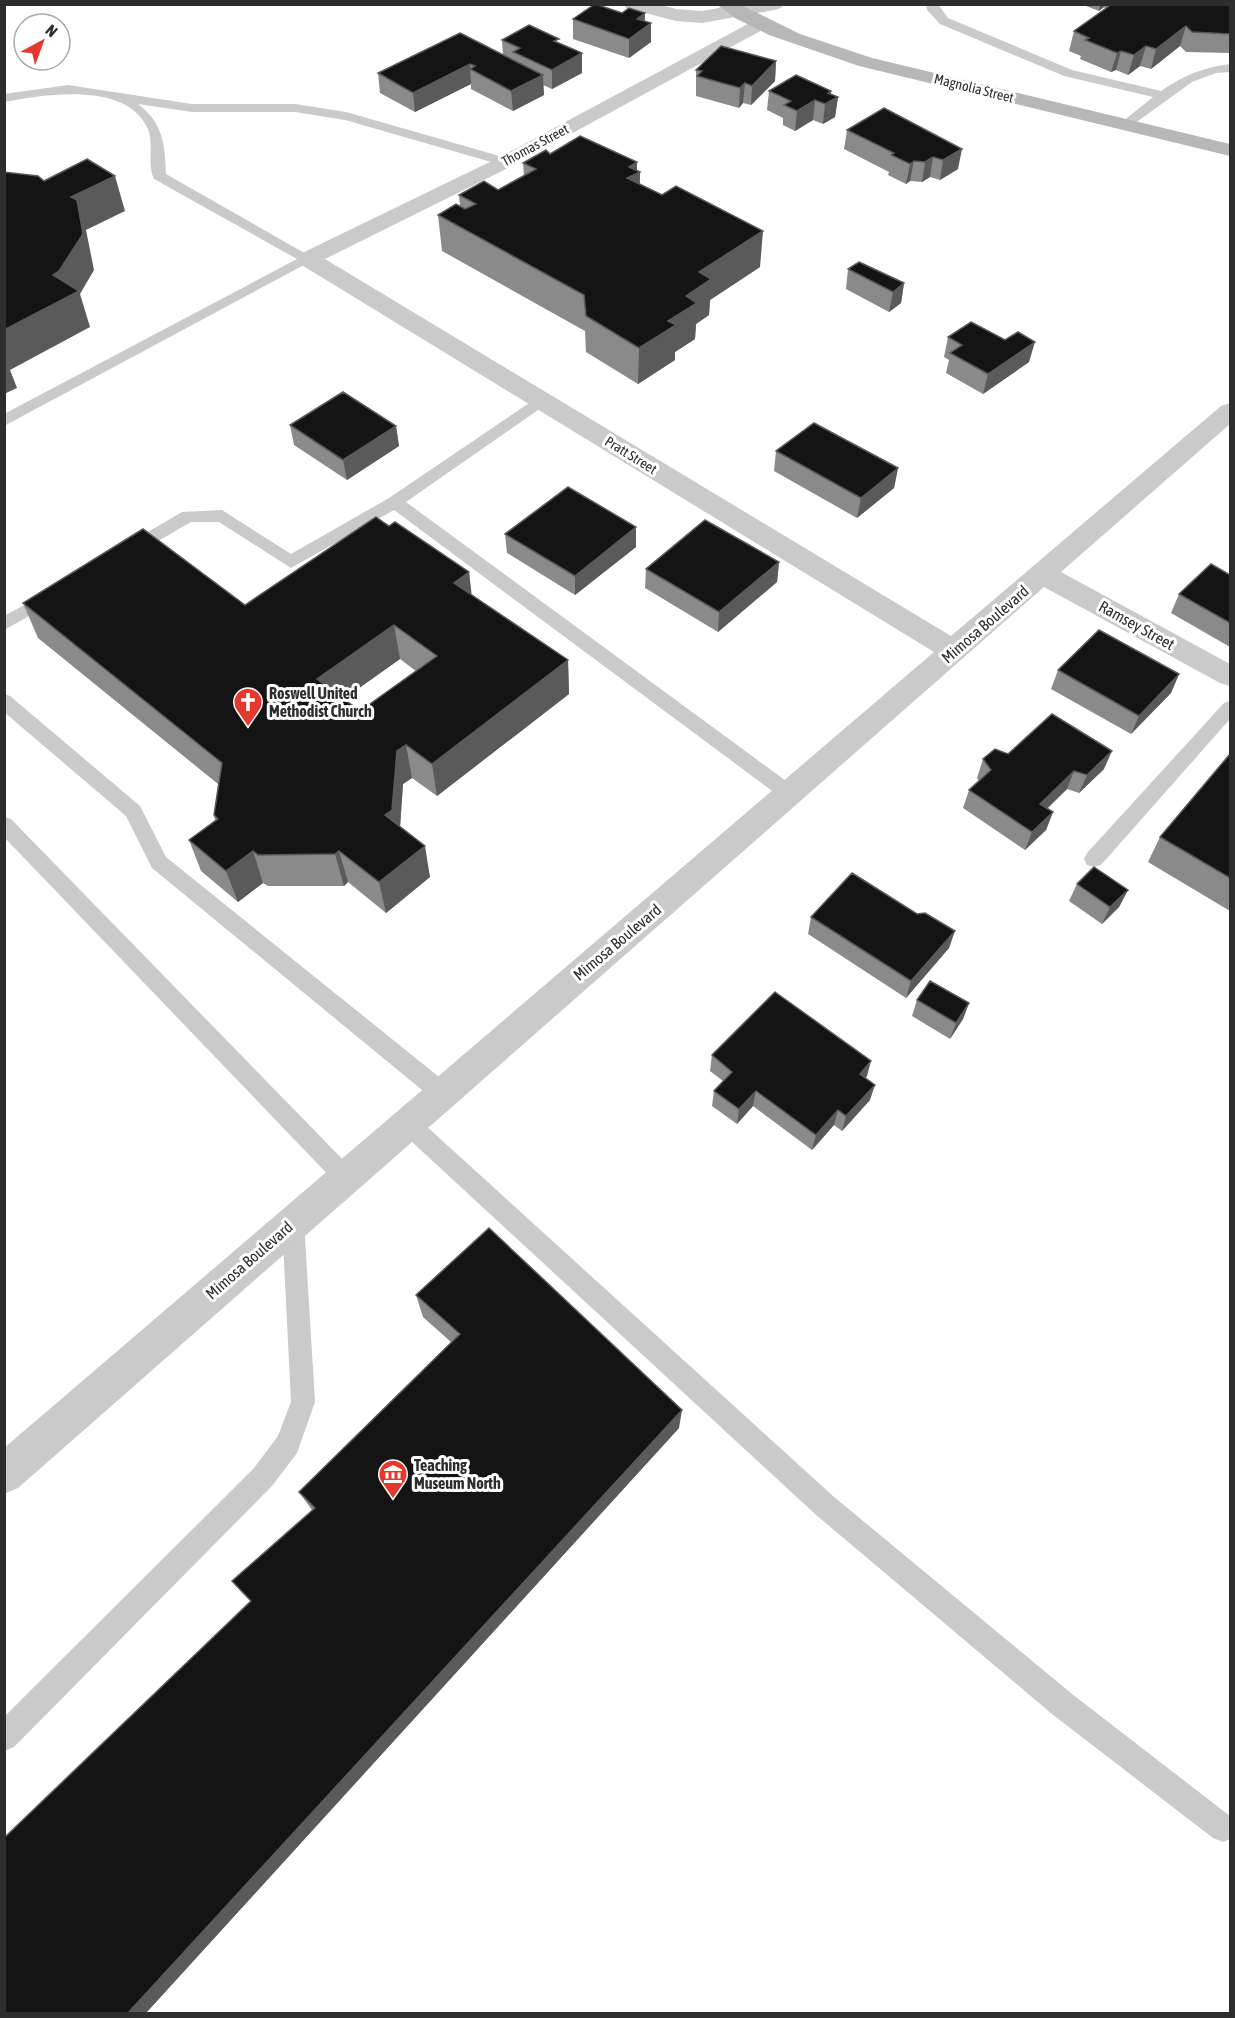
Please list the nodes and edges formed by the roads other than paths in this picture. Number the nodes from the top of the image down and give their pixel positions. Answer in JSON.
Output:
{"nodes":[{"id":1,"x":633,"y":4,"type":"edge"},
{"id":2,"x":774,"y":4,"type":"edge"},
{"id":3,"x":932,"y":4,"type":"edge"},
{"id":4,"x":732,"y":6,"type":"edge"},
{"id":5,"x":759,"y":24,"type":"junction"},
{"id":6,"x":1230,"y":68,"type":"edge"},
{"id":7,"x":1162,"y":94,"type":"junction"},
{"id":8,"x":117,"y":95,"type":"junction"},
{"id":9,"x":4,"y":98,"type":"edge"},
{"id":10,"x":1127,"y":125,"type":"junction"},
{"id":11,"x":1230,"y":150,"type":"edge"},
{"id":12,"x":505,"y":162,"type":"junction"},
{"id":13,"x":308,"y":259,"type":"junction"},
{"id":14,"x":543,"y":400,"type":"junction"},
{"id":15,"x":1230,"y":411,"type":"edge"},
{"id":16,"x":4,"y":421,"type":"edge"},
{"id":17,"x":395,"y":502,"type":"junction"},
{"id":18,"x":117,"y":558,"type":"edge"},
{"id":19,"x":1042,"y":574,"type":"junction"},
{"id":20,"x":66,"y":588,"type":"edge"},
{"id":21,"x":4,"y":624,"type":"edge"},
{"id":22,"x":954,"y":651,"type":"junction"},
{"id":23,"x":1230,"y":676,"type":"edge"},
{"id":24,"x":4,"y":701,"type":"edge"},
{"id":25,"x":1230,"y":708,"type":"edge"},
{"id":26,"x":790,"y":794,"type":"junction"},
{"id":27,"x":4,"y":824,"type":"edge"},
{"id":28,"x":1094,"y":859,"type":"dead end"},
{"id":29,"x":441,"y":1092,"type":"junction"},
{"id":30,"x":406,"y":1122,"type":"junction"},
{"id":31,"x":345,"y":1177,"type":"junction"},
{"id":32,"x":293,"y":1222,"type":"junction"},
{"id":33,"x":4,"y":1474,"type":"edge"},
{"id":34,"x":4,"y":1737,"type":"edge"},
{"id":35,"x":1223,"y":1828,"type":"dead end"}],
"edges":[{"from":1,"to":4,"type":"street"},
{"from":2,"to":4,"type":"street"},
{"from":3,"to":7,"type":"lane"},
{"from":4,"to":5,"type":"main road","name":"Magnolia Street"},
{"from":5,"to":10,"type":"main road","name":"Magnolia Street"},
{"from":5,"to":12,"type":"street","name":"Thomas Street"},
{"from":6,"to":7,"type":"lane"},
{"from":7,"to":10,"type":"lane"},
{"from":8,"to":9,"type":"lane"},
{"from":8,"to":12,"type":"lane"},
{"from":8,"to":13,"type":"lane"},
{"from":10,"to":11,"type":"main road","name":"Magnolia Street"},
{"from":12,"to":13,"type":"street","name":"Thomas Street"},
{"from":13,"to":14,"type":"street","name":"Pratt Street"},
{"from":13,"to":16,"type":"lane"},
{"from":14,"to":17,"type":"lane"},
{"from":14,"to":22,"type":"street","name":"Pratt Street"},
{"from":15,"to":19,"type":"street","name":"Mimosa Boulevard"},
{"from":17,"to":18,"type":"lane"},
{"from":17,"to":26,"type":"lane"},
{"from":19,"to":22,"type":"street","name":"Mimosa Boulevard"},
{"from":19,"to":23,"type":"street","name":"Ramsey Street"},
{"from":20,"to":21,"type":"lane"},
{"from":22,"to":26,"type":"street","name":"Mimosa Boulevard"},
{"from":24,"to":29,"type":"lane"},
{"from":25,"to":28,"type":"lane"},
{"from":26,"to":29,"type":"street","name":"Mimosa Boulevard"},
{"from":27,"to":31,"type":"lane"},
{"from":29,"to":30,"type":"street","name":"Mimosa Boulevard"},
{"from":30,"to":31,"type":"street","name":"Mimosa Boulevard"},
{"from":30,"to":35,"type":"lane"},
{"from":31,"to":32,"type":"street","name":"Mimosa Boulevard"},
{"from":32,"to":33,"type":"street","name":"Mimosa Boulevard"},
{"from":32,"to":34,"type":"lane"}]}
